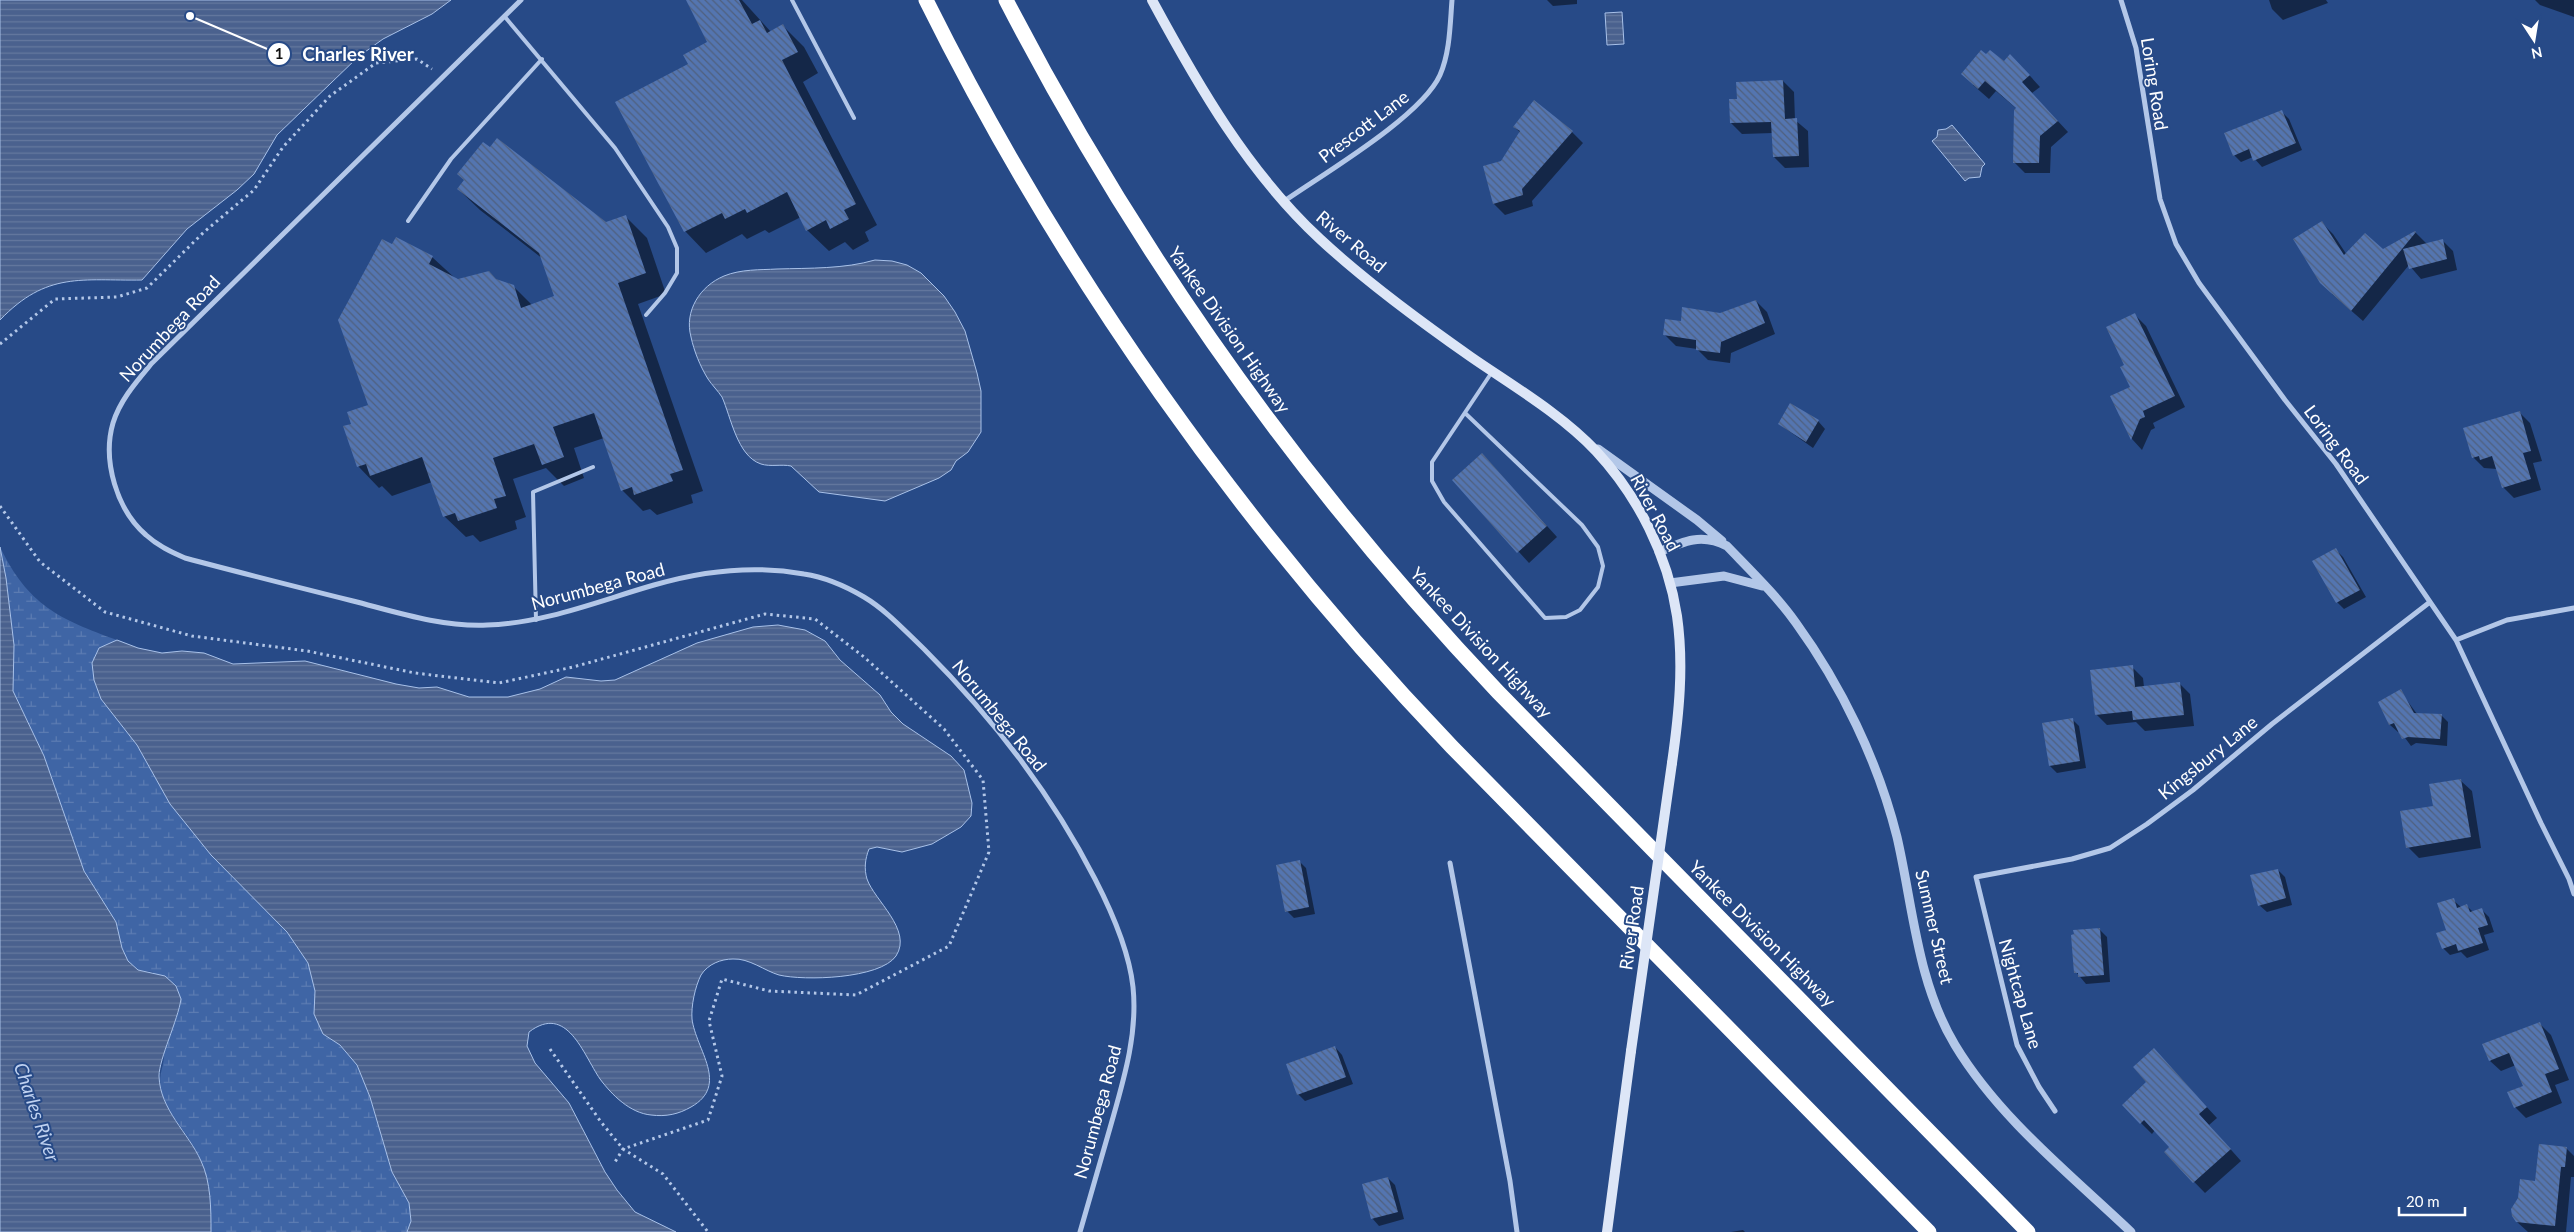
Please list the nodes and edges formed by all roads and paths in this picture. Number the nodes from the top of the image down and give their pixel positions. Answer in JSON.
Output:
{"nodes":[{"id":1,"x":521,"y":0,"type":"edge"},
{"id":2,"x":792,"y":0,"type":"edge"},
{"id":3,"x":926,"y":0,"type":"edge"},
{"id":4,"x":1006,"y":0,"type":"edge"},
{"id":5,"x":1152,"y":0,"type":"edge"},
{"id":6,"x":1452,"y":0,"type":"edge"},
{"id":7,"x":2121,"y":0,"type":"edge"},
{"id":8,"x":505,"y":17,"type":"junction"},
{"id":9,"x":542,"y":59,"type":"junction"},
{"id":10,"x":443,"y":77,"type":"junction"},
{"id":11,"x":854,"y":118,"type":"dead end"},
{"id":12,"x":1283,"y":202,"type":"junction"},
{"id":13,"x":408,"y":220,"type":"dead end"},
{"id":14,"x":646,"y":316,"type":"dead end"},
{"id":15,"x":0,"y":344,"type":"edge"},
{"id":16,"x":1492,"y":372,"type":"junction"},
{"id":17,"x":1465,"y":413,"type":"junction"},
{"id":18,"x":1581,"y":437,"type":"junction"},
{"id":19,"x":593,"y":467,"type":"dead end"},
{"id":20,"x":0,"y":506,"type":"edge"},
{"id":21,"x":1728,"y":546,"type":"junction"},
{"id":22,"x":1659,"y":552,"type":"junction"},
{"id":23,"x":1670,"y":583,"type":"junction"},
{"id":24,"x":1767,"y":589,"type":"junction"},
{"id":25,"x":2430,"y":602,"type":"junction"},
{"id":26,"x":2574,"y":608,"type":"edge"},
{"id":27,"x":536,"y":620,"type":"junction"},
{"id":28,"x":2456,"y":640,"type":"junction"},
{"id":29,"x":1450,"y":863,"type":"dead end"},
{"id":30,"x":1976,"y":877,"type":"joint"},
{"id":31,"x":2574,"y":894,"type":"edge"},
{"id":32,"x":550,"y":1049,"type":"dead end"},
{"id":33,"x":2055,"y":1111,"type":"dead end"},
{"id":34,"x":623,"y":1149,"type":"junction"},
{"id":35,"x":615,"y":1162,"type":"dead end"},
{"id":36,"x":708,"y":1232,"type":"edge"},
{"id":37,"x":1080,"y":1232,"type":"edge"},
{"id":38,"x":1517,"y":1232,"type":"edge"},
{"id":39,"x":1607,"y":1232,"type":"edge"},
{"id":40,"x":1929,"y":1232,"type":"edge"},
{"id":41,"x":2028,"y":1232,"type":"edge"},
{"id":42,"x":2131,"y":1232,"type":"edge"}],
"edges":[{"from":1,"to":8,"type":"street","name":"Norumbega Road"},
{"from":2,"to":11,"type":"lane"},
{"from":3,"to":40,"type":"highway"},
{"from":4,"to":41,"type":"highway","name":"Yankee Division Highway"},
{"from":5,"to":12,"type":"main road","name":"River Road"},
{"from":6,"to":12,"type":"street","name":"Prescott Lane"},
{"from":7,"to":25,"type":"street","name":"Loring Road"},
{"from":8,"to":9,"type":"lane"},
{"from":8,"to":10,"type":"street","name":"Norumbega Road"},
{"from":9,"to":13,"type":"lane"},
{"from":9,"to":14,"type":"lane"},
{"from":10,"to":15,"type":"path"},
{"from":10,"to":27,"type":"street","name":"Norumbega Road"},
{"from":12,"to":16,"type":"main road","name":"River Road"},
{"from":16,"to":17,"type":"lane"},
{"from":16,"to":18,"type":"main road","name":"River Road"},
{"from":17,"to":17,"type":"lane"},
{"from":18,"to":21,"type":"street","name":"Summer Street"},
{"from":18,"to":22,"type":"main road","name":"River Road"},
{"from":19,"to":27,"type":"lane"},
{"from":20,"to":34,"type":"path"},
{"from":21,"to":22,"type":"street"},
{"from":21,"to":24,"type":"street","name":"Summer Street"},
{"from":22,"to":23,"type":"main road","name":"River Road"},
{"from":23,"to":24,"type":"street","name":"Summer Street"},
{"from":23,"to":39,"type":"main road","name":"River Road","bridge":true},
{"from":24,"to":42,"type":"street","name":"Summer Street"},
{"from":25,"to":28,"type":"street","name":"Loring Road"},
{"from":25,"to":30,"type":"street","name":"Kingsbury Lane"},
{"from":26,"to":28,"type":"street"},
{"from":27,"to":37,"type":"street","name":"Norumbega Road"},
{"from":28,"to":31,"type":"street","name":"Loring Road"},
{"from":29,"to":38,"type":"street"},
{"from":30,"to":33,"type":"street","name":"Nightcap Lane"},
{"from":32,"to":34,"type":"path"},
{"from":34,"to":35,"type":"path"},
{"from":34,"to":36,"type":"path"}]}
